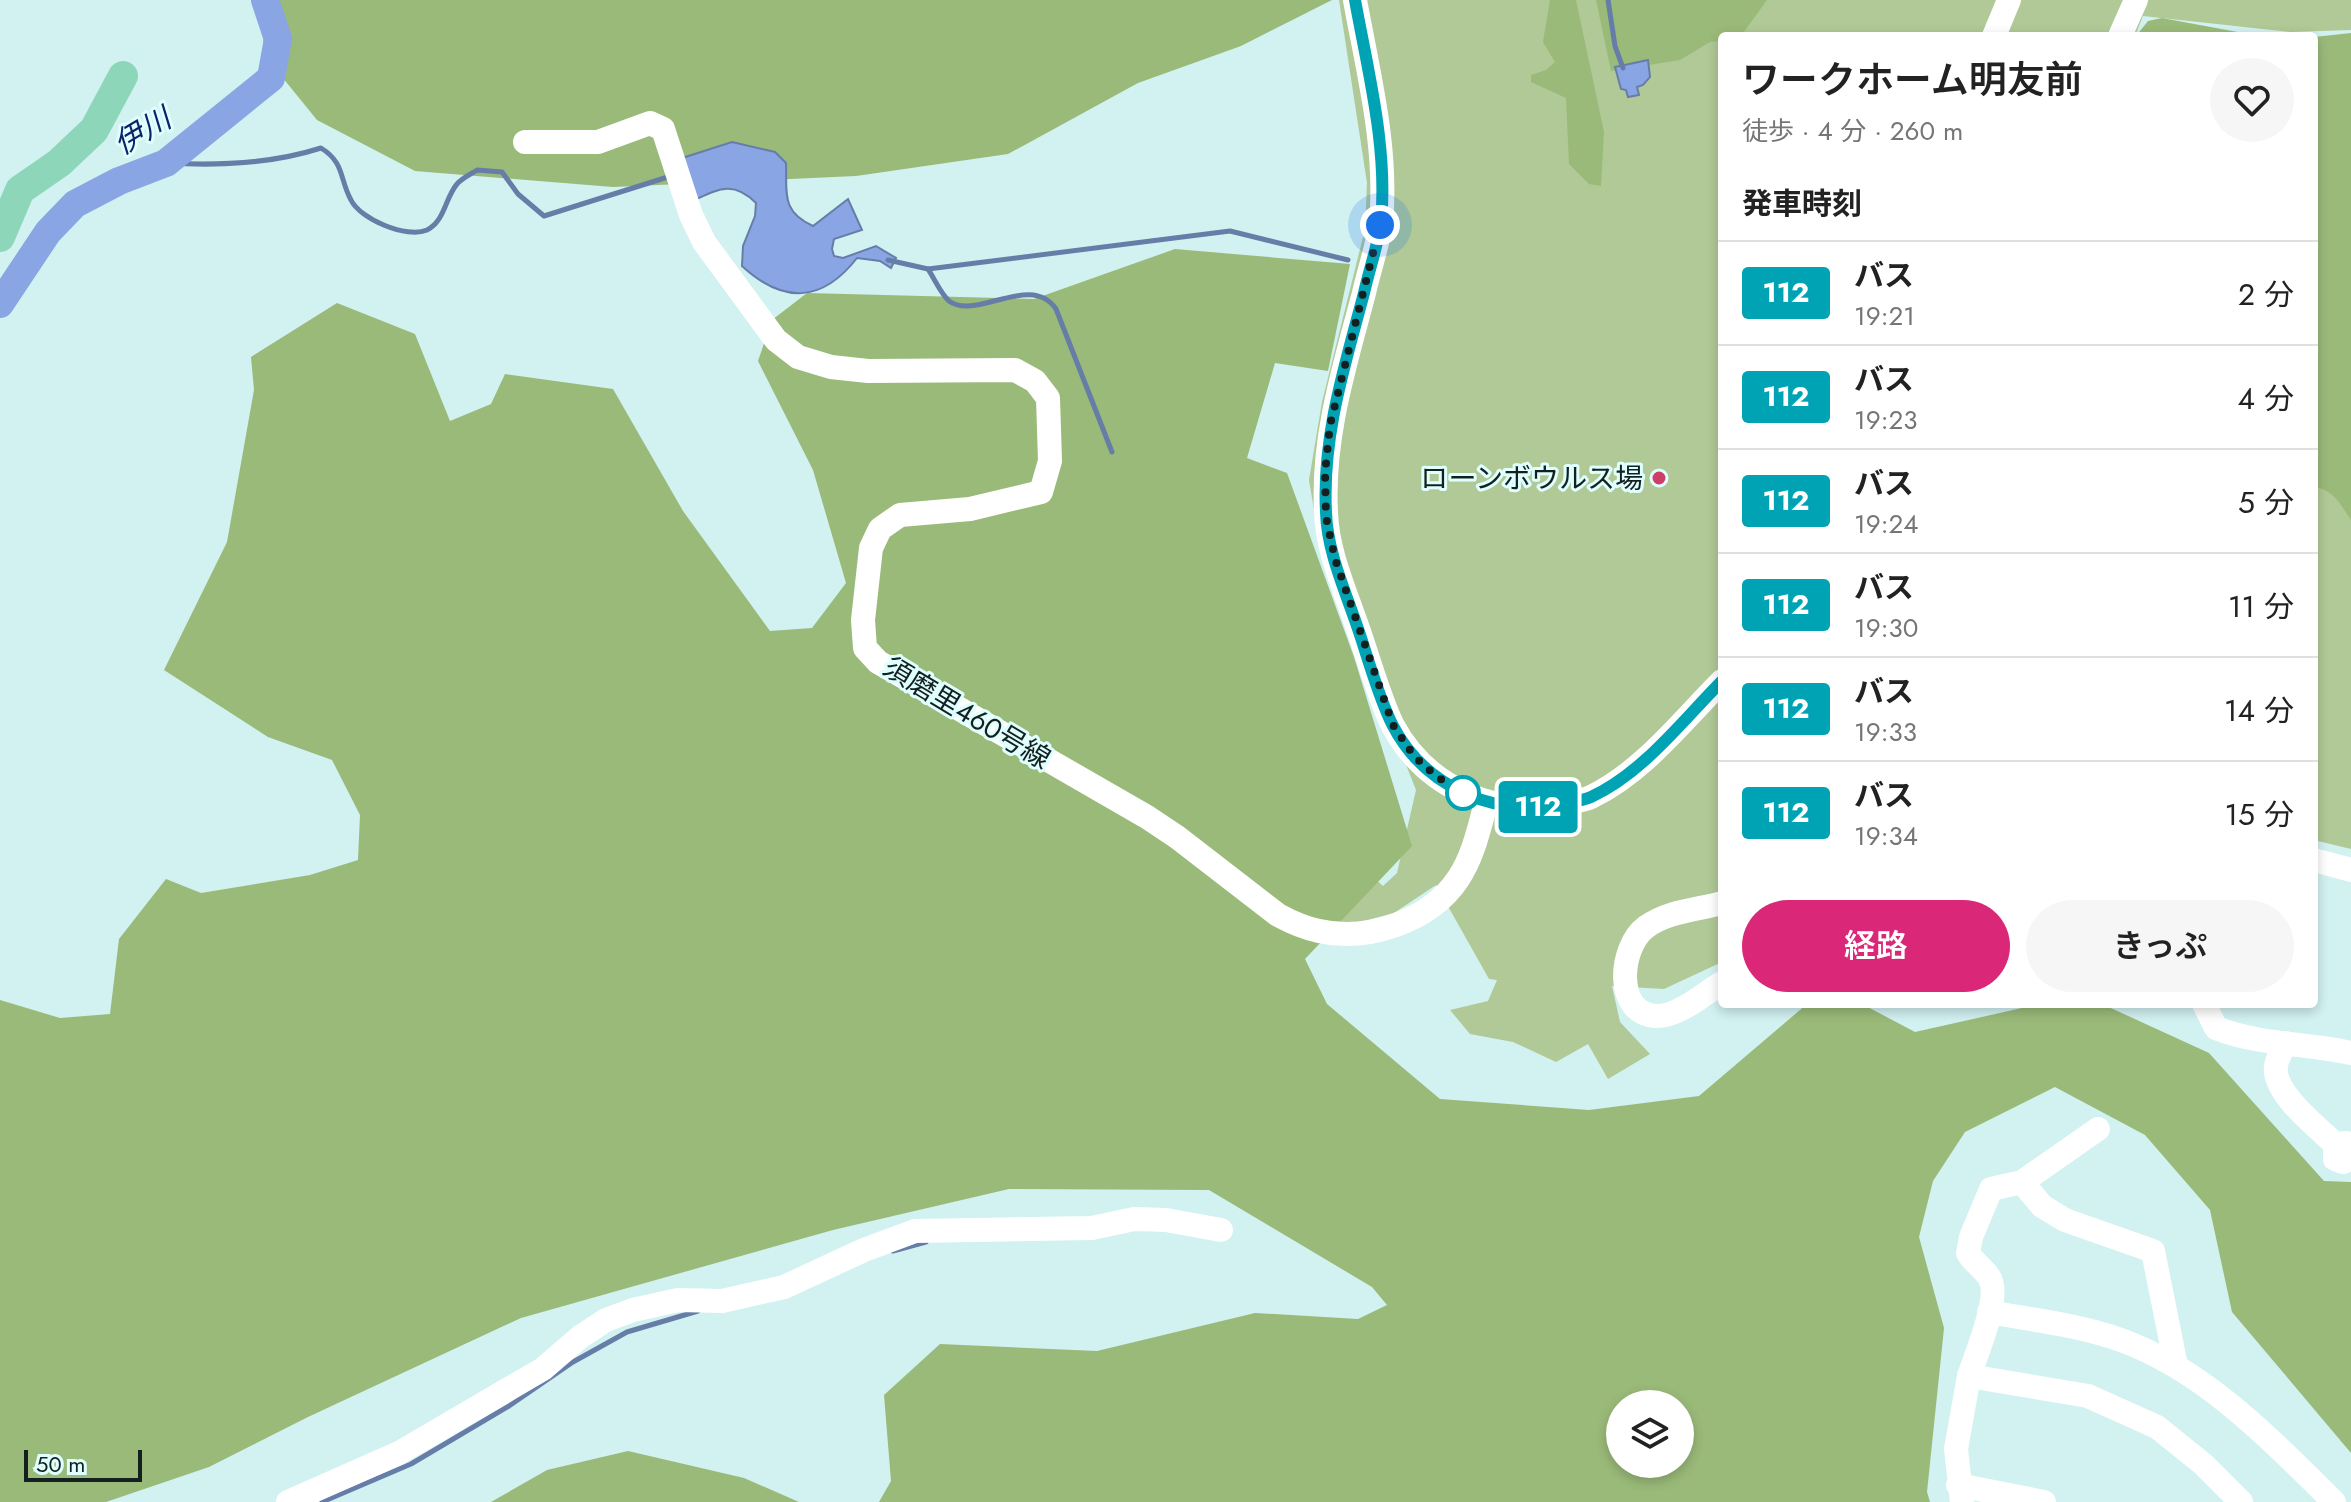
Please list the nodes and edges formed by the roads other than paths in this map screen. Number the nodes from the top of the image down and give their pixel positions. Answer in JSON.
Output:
{"nodes":[{"id":1,"x":1355,"y":0,"type":"edge"},
{"id":2,"x":2009,"y":0,"type":"edge"},
{"id":3,"x":2136,"y":0,"type":"edge"},
{"id":4,"x":1996,"y":32,"type":"edge"},
{"id":5,"x":2122,"y":32,"type":"edge"},
{"id":6,"x":123,"y":76,"type":"dead end"},
{"id":7,"x":525,"y":142,"type":"dead end"},
{"id":8,"x":0,"y":237,"type":"edge"},
{"id":9,"x":1718,"y":685,"type":"edge"},
{"id":10,"x":1486,"y":803,"type":"junction"},
{"id":11,"x":2318,"y":861,"type":"edge"},
{"id":12,"x":2351,"y":870,"type":"edge"},
{"id":13,"x":1718,"y":904,"type":"edge"},
{"id":14,"x":1718,"y":985,"type":"edge"},
{"id":15,"x":2206,"y":1008,"type":"edge"},
{"id":16,"x":2286,"y":1043,"type":"junction"},
{"id":17,"x":2351,"y":1053,"type":"edge"},
{"id":18,"x":2098,"y":1129,"type":"dead end"},
{"id":19,"x":2346,"y":1150,"type":"edge"},
{"id":20,"x":2022,"y":1182,"type":"junction"},
{"id":21,"x":1221,"y":1230,"type":"dead end"},
{"id":22,"x":1989,"y":1312,"type":"junction"},
{"id":23,"x":2176,"y":1366,"type":"junction"},
{"id":24,"x":1969,"y":1376,"type":"junction"},
{"id":25,"x":1960,"y":1494,"type":"edge"},
{"id":26,"x":2320,"y":1497,"type":"edge"},
{"id":27,"x":288,"y":1502,"type":"edge"},
{"id":28,"x":2044,"y":1502,"type":"edge"},
{"id":29,"x":2241,"y":1502,"type":"edge"}],
"edges":[{"from":1,"to":10,"type":"street"},
{"from":2,"to":4,"type":"street"},
{"from":3,"to":5,"type":"street"},
{"from":6,"to":8,"type":"main road"},
{"from":7,"to":10,"type":"street","name":"須磨里４６０号線"},
{"from":9,"to":10,"type":"street"},
{"from":11,"to":12,"type":"street"},
{"from":13,"to":14,"type":"street"},
{"from":15,"to":16,"type":"street"},
{"from":16,"to":17,"type":"street"},
{"from":16,"to":19,"type":"street"},
{"from":18,"to":20,"type":"street"},
{"from":20,"to":22,"type":"street"},
{"from":20,"to":23,"type":"street"},
{"from":21,"to":27,"type":"street"},
{"from":22,"to":23,"type":"street"},
{"from":22,"to":24,"type":"street"},
{"from":23,"to":26,"type":"street"},
{"from":24,"to":25,"type":"street"},
{"from":24,"to":29,"type":"street"},
{"from":25,"to":28,"type":"street"}]}
